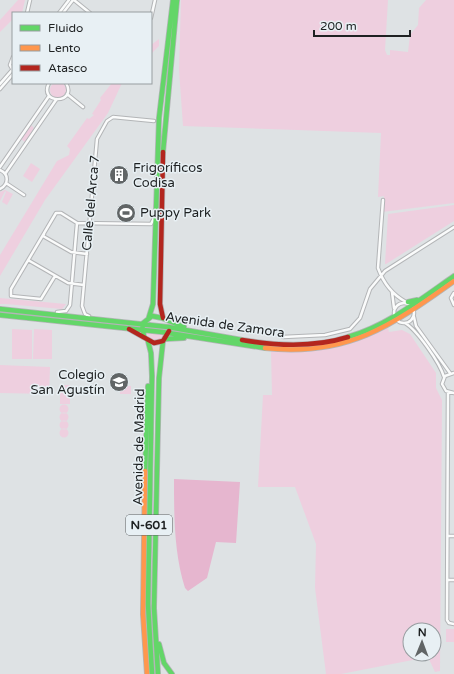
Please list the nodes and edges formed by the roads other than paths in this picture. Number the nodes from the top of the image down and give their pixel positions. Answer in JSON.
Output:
{"nodes":[{"id":1,"x":30,"y":0,"type":"edge"},
{"id":2,"x":69,"y":0,"type":"edge"},
{"id":3,"x":74,"y":0,"type":"edge"},
{"id":4,"x":155,"y":0,"type":"edge"},
{"id":5,"x":173,"y":0,"type":"edge"},
{"id":6,"x":177,"y":0,"type":"edge"},
{"id":7,"x":26,"y":12,"type":"edge"},
{"id":8,"x":60,"y":12,"type":"edge"},
{"id":9,"x":64,"y":12,"type":"edge"},
{"id":10,"x":89,"y":12,"type":"edge"},
{"id":11,"x":152,"y":14,"type":"edge"},
{"id":12,"x":12,"y":70,"type":"edge"},
{"id":13,"x":12,"y":75,"type":"edge"},
{"id":14,"x":0,"y":84,"type":"edge"},
{"id":15,"x":48,"y":84,"type":"edge"},
{"id":16,"x":66,"y":84,"type":"edge"},
{"id":17,"x":0,"y":89,"type":"edge"},
{"id":18,"x":66,"y":95,"type":"junction"},
{"id":19,"x":49,"y":96,"type":"junction"},
{"id":20,"x":56,"y":100,"type":"junction"},
{"id":21,"x":83,"y":107,"type":"dead end"},
{"id":22,"x":154,"y":121,"type":"dead end"},
{"id":23,"x":0,"y":168,"type":"edge"},
{"id":24,"x":5,"y":174,"type":"junction"},
{"id":25,"x":6,"y":184,"type":"junction"},
{"id":26,"x":0,"y":189,"type":"edge"},
{"id":27,"x":24,"y":195,"type":"dead end"},
{"id":28,"x":383,"y":200,"type":"dead end"},
{"id":29,"x":157,"y":212,"type":"junction"},
{"id":30,"x":77,"y":222,"type":"junction"},
{"id":31,"x":89,"y":223,"type":"junction"},
{"id":32,"x":151,"y":224,"type":"junction"},
{"id":33,"x":454,"y":227,"type":"edge"},
{"id":34,"x":45,"y":230,"type":"junction"},
{"id":35,"x":156,"y":232,"type":"junction"},
{"id":36,"x":75,"y":252,"type":"junction"},
{"id":37,"x":87,"y":254,"type":"junction"},
{"id":38,"x":28,"y":260,"type":"junction"},
{"id":39,"x":55,"y":276,"type":"junction"},
{"id":40,"x":454,"y":276,"type":"edge"},
{"id":41,"x":382,"y":277,"type":"junction"},
{"id":42,"x":454,"y":281,"type":"edge"},
{"id":43,"x":72,"y":284,"type":"junction"},
{"id":44,"x":84,"y":285,"type":"junction"},
{"id":45,"x":392,"y":291,"type":"junction"},
{"id":46,"x":454,"y":293,"type":"edge"},
{"id":47,"x":422,"y":301,"type":"junction"},
{"id":48,"x":454,"y":305,"type":"edge"},
{"id":49,"x":412,"y":308,"type":"junction"},
{"id":50,"x":0,"y":309,"type":"edge"},
{"id":51,"x":20,"y":311,"type":"junction"},
{"id":52,"x":0,"y":315,"type":"edge"},
{"id":53,"x":149,"y":317,"type":"junction"},
{"id":54,"x":398,"y":317,"type":"junction"},
{"id":55,"x":164,"y":319,"type":"junction"},
{"id":56,"x":105,"y":320,"type":"junction"},
{"id":57,"x":142,"y":327,"type":"junction"},
{"id":58,"x":169,"y":327,"type":"junction"},
{"id":59,"x":126,"y":328,"type":"junction"},
{"id":60,"x":169,"y":333,"type":"junction"},
{"id":61,"x":144,"y":337,"type":"junction"},
{"id":62,"x":284,"y":338,"type":"dead end"},
{"id":63,"x":223,"y":339,"type":"junction"},
{"id":64,"x":164,"y":340,"type":"junction"},
{"id":65,"x":148,"y":341,"type":"junction"},
{"id":66,"x":450,"y":373,"type":"junction"},
{"id":67,"x":454,"y":373,"type":"edge"},
{"id":68,"x":152,"y":376,"type":"junction"},
{"id":69,"x":444,"y":377,"type":"junction"},
{"id":70,"x":451,"y":393,"type":"edge"},
{"id":71,"x":448,"y":536,"type":"junction"},
{"id":72,"x":454,"y":536,"type":"edge"},
{"id":73,"x":155,"y":561,"type":"junction"},
{"id":74,"x":447,"y":580,"type":"junction"},
{"id":75,"x":454,"y":580,"type":"edge"},
{"id":76,"x":454,"y":624,"type":"edge"},
{"id":77,"x":147,"y":674,"type":"edge"},
{"id":78,"x":152,"y":674,"type":"edge"},
{"id":79,"x":158,"y":674,"type":"edge"},
{"id":80,"x":172,"y":674,"type":"edge"}],
"edges":[{"from":1,"to":7,"type":"street"},
{"from":2,"to":8,"type":"street"},
{"from":3,"to":9,"type":"street"},
{"from":3,"to":10,"type":"street"},
{"from":4,"to":11,"type":"street"},
{"from":5,"to":29,"type":"main road"},
{"from":6,"to":55,"type":"main road"},
{"from":12,"to":14,"type":"street"},
{"from":13,"to":17,"type":"street"},
{"from":15,"to":19,"type":"street"},
{"from":16,"to":18,"type":"street"},
{"from":18,"to":20,"type":"street"},
{"from":18,"to":21,"type":"street"},
{"from":19,"to":20,"type":"street"},
{"from":19,"to":23,"type":"street"},
{"from":20,"to":24,"type":"street"},
{"from":22,"to":31,"type":"street","name":"Calle del Arca 7"},
{"from":23,"to":24,"type":"street"},
{"from":24,"to":25,"type":"street"},
{"from":25,"to":26,"type":"street"},
{"from":25,"to":27,"type":"street"},
{"from":28,"to":41,"type":"street"},
{"from":29,"to":32,"type":"street"},
{"from":29,"to":35,"type":"main road"},
{"from":30,"to":31,"type":"street"},
{"from":30,"to":34,"type":"street"},
{"from":30,"to":36,"type":"street","name":"Calle del Arca 7"},
{"from":31,"to":32,"type":"street"},
{"from":31,"to":37,"type":"street","name":"Calle del Arca 7"},
{"from":32,"to":35,"type":"street"},
{"from":33,"to":41,"type":"street"},
{"from":34,"to":36,"type":"street"},
{"from":34,"to":38,"type":"street"},
{"from":35,"to":53,"type":"main road"},
{"from":36,"to":37,"type":"street"},
{"from":36,"to":43,"type":"street","name":"Calle del Arca 7"},
{"from":37,"to":44,"type":"street","name":"Calle del Arca 7"},
{"from":38,"to":39,"type":"street"},
{"from":38,"to":39,"type":"street"},
{"from":39,"to":43,"type":"street"},
{"from":40,"to":47,"type":"main road","name":"Avenida de Zamora"},
{"from":41,"to":45,"type":"street"},
{"from":41,"to":62,"type":"street","name":"Avenida de Zamora"},
{"from":42,"to":47,"type":"main road","name":"Avenida de Zamora"},
{"from":43,"to":44,"type":"street"},
{"from":43,"to":51,"type":"street","name":"Calle del Arca 7"},
{"from":44,"to":56,"type":"street","name":"Calle del Arca 7"},
{"from":45,"to":49,"type":"street"},
{"from":45,"to":54,"type":"street"},
{"from":46,"to":48,"type":"street"},
{"from":47,"to":49,"type":"main road"},
{"from":47,"to":49,"type":"main road","name":"Avenida de Zamora"},
{"from":49,"to":54,"type":"main road","name":"Avenida de Zamora"},
{"from":49,"to":54,"type":"street"},
{"from":49,"to":54,"type":"street"},
{"from":49,"to":66,"type":"street"},
{"from":50,"to":51,"type":"main road","name":"Avenida de Zamora"},
{"from":51,"to":56,"type":"main road","name":"Avenida de Zamora"},
{"from":52,"to":59,"type":"main road","name":"Avenida de Zamora"},
{"from":53,"to":55,"type":"main road"},
{"from":53,"to":57,"type":"main road"},
{"from":54,"to":63,"type":"main road","name":"Avenida de Zamora"},
{"from":54,"to":63,"type":"main road","name":"Avenida de Zamora"},
{"from":54,"to":69,"type":"street"},
{"from":55,"to":58,"type":"main road"},
{"from":55,"to":63,"type":"main road"},
{"from":56,"to":57,"type":"main road","name":"Avenida de Zamora"},
{"from":57,"to":58,"type":"main road","name":"Avenida de Zamora"},
{"from":57,"to":59,"type":"main road","name":"Avenida de Zamora"},
{"from":57,"to":60,"type":"main road","name":"Avenida de Zamora"},
{"from":57,"to":61,"type":"main road"},
{"from":58,"to":60,"type":"main road"},
{"from":58,"to":63,"type":"main road","name":"Avenida de Zamora"},
{"from":59,"to":61,"type":"main road"},
{"from":60,"to":63,"type":"main road","name":"Avenida de Zamora"},
{"from":60,"to":64,"type":"main road"},
{"from":61,"to":65,"type":"main road"},
{"from":63,"to":64,"type":"main road"},
{"from":64,"to":65,"type":"main road"},
{"from":64,"to":73,"type":"main road","name":"Avenida de Madrid","number":"N-601"},
{"from":65,"to":68,"type":"main road","name":"Avenida de Madrid","number":"N-601"},
{"from":66,"to":67,"type":"street"},
{"from":66,"to":69,"type":"street"},
{"from":68,"to":77,"type":"main road"},
{"from":68,"to":78,"type":"main road","name":"Avenida de Madrid","number":"N-601"},
{"from":69,"to":70,"type":"street"},
{"from":70,"to":71,"type":"street"},
{"from":71,"to":72,"type":"street"},
{"from":71,"to":74,"type":"street"},
{"from":73,"to":79,"type":"main road","name":"Avenida de Madrid","number":"N-601"},
{"from":73,"to":80,"type":"main road"},
{"from":74,"to":75,"type":"street"},
{"from":74,"to":76,"type":"street"}]}
